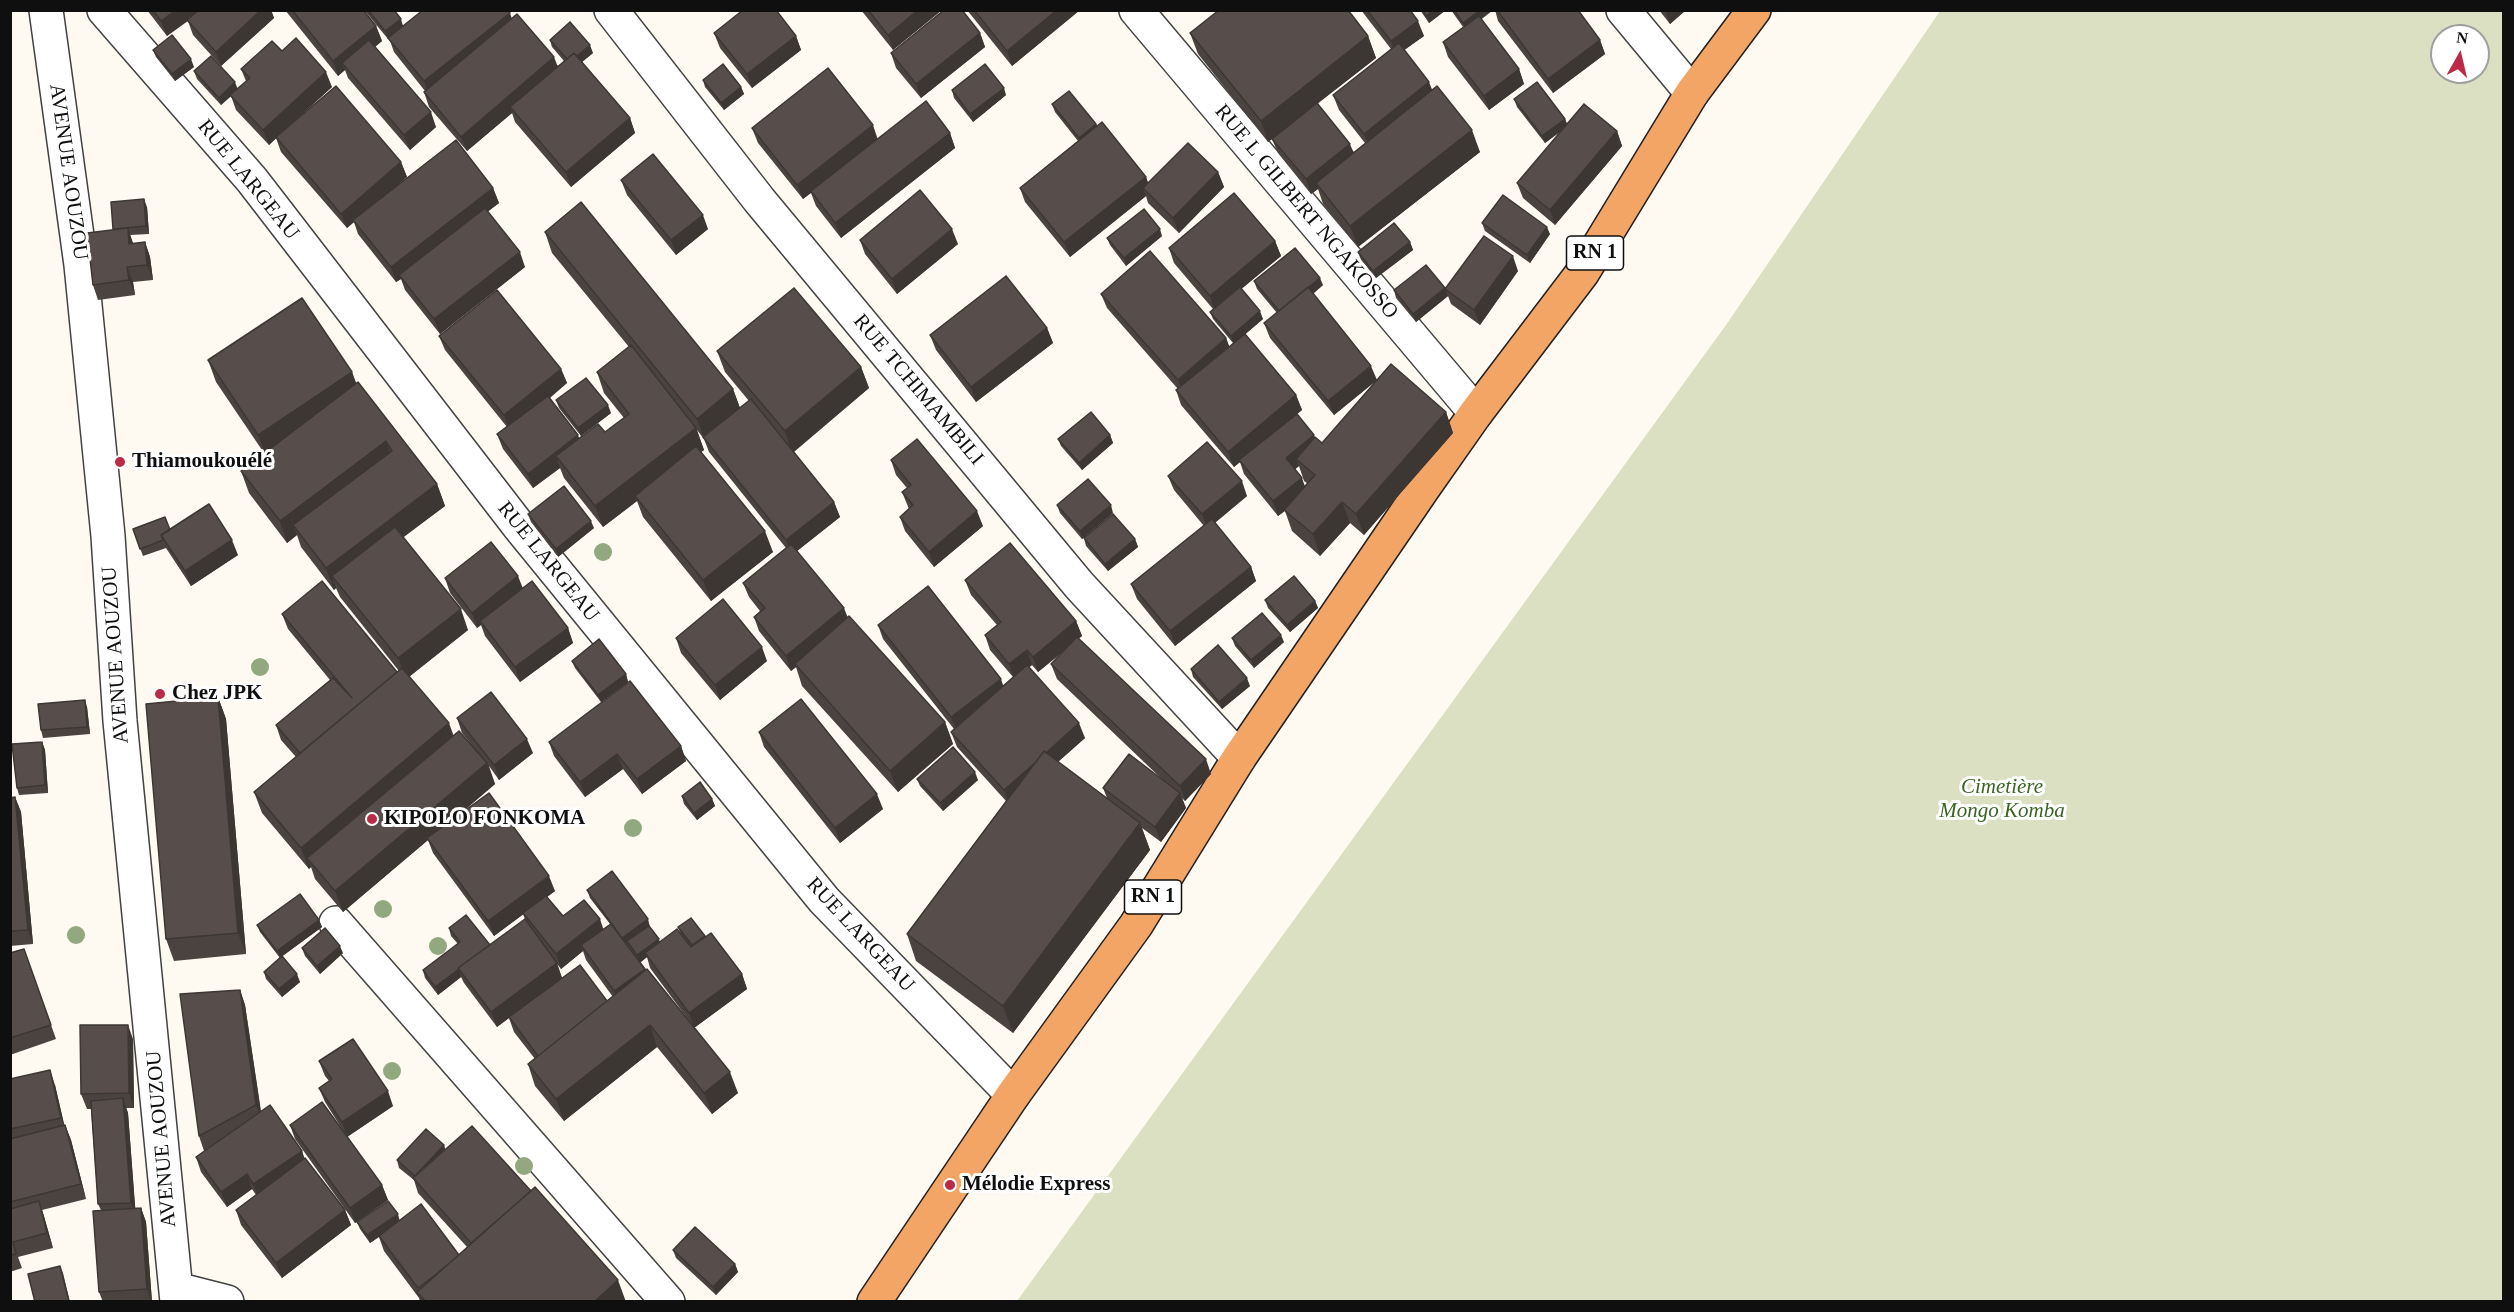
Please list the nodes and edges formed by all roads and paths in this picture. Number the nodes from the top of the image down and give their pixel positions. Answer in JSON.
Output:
{"nodes":[{"id":1,"x":46,"y":10,"type":"edge"},
{"id":2,"x":105,"y":10,"type":"edge"},
{"id":3,"x":611,"y":10,"type":"edge"},
{"id":4,"x":1137,"y":10,"type":"edge"},
{"id":5,"x":1623,"y":10,"type":"edge"},
{"id":6,"x":1754,"y":10,"type":"edge"},
{"id":7,"x":1692,"y":93,"type":"junction"},
{"id":8,"x":1476,"y":413,"type":"junction"},
{"id":9,"x":1239,"y":758,"type":"junction"},
{"id":10,"x":336,"y":923,"type":"dead end"},
{"id":11,"x":1014,"y":1095,"type":"junction"},
{"id":12,"x":176,"y":1295,"type":"edge"},
{"id":13,"x":227,"y":1302,"type":"edge"},
{"id":14,"x":668,"y":1302,"type":"edge"},
{"id":15,"x":874,"y":1302,"type":"edge"}],
"edges":[{"from":1,"to":12,"type":"street","name":"AVENUE AOUZOU"},
{"from":2,"to":11,"type":"street","name":"RUE LARGEAU"},
{"from":3,"to":9,"type":"street","name":"RUE TCHIMAMBILI"},
{"from":4,"to":8,"type":"street","name":"RUE L GILBERT NGAKOSSO"},
{"from":5,"to":7,"type":"street"},
{"from":6,"to":7,"type":"highway","number":"RN 1"},
{"from":7,"to":8,"type":"highway","number":"RN 1"},
{"from":8,"to":9,"type":"highway","number":"RN 1"},
{"from":9,"to":11,"type":"highway","number":"RN 1"},
{"from":10,"to":14,"type":"street"},
{"from":11,"to":15,"type":"highway","number":"RN 1"},
{"from":12,"to":13,"type":"street"}]}
